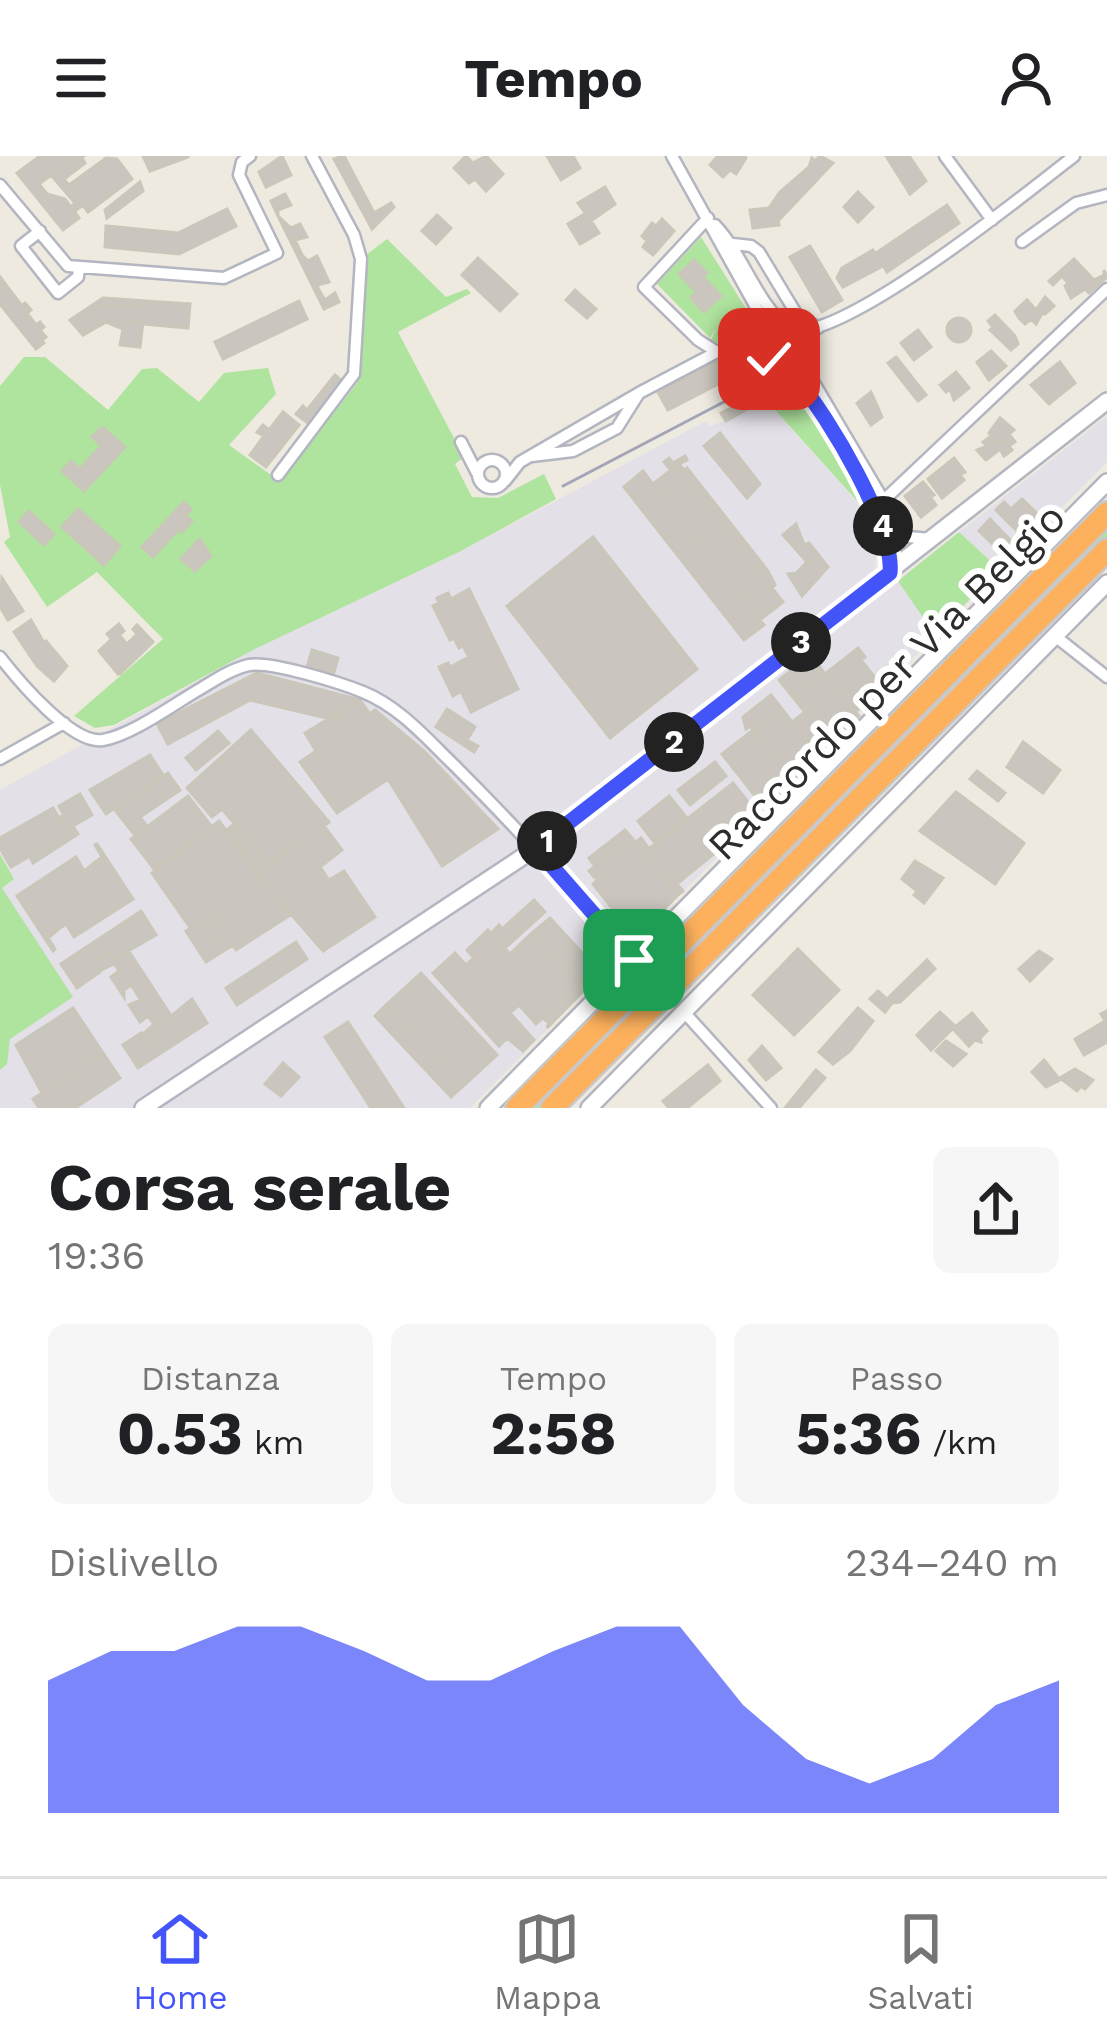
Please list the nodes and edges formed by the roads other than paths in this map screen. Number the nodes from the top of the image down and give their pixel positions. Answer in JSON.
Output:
{"nodes":[{"id":1,"x":250,"y":156,"type":"edge"},
{"id":2,"x":311,"y":156,"type":"edge"},
{"id":3,"x":672,"y":156,"type":"edge"},
{"id":4,"x":945,"y":156,"type":"edge"},
{"id":5,"x":1074,"y":156,"type":"edge"},
{"id":6,"x":0,"y":185,"type":"edge"},
{"id":7,"x":1107,"y":195,"type":"edge"},
{"id":8,"x":708,"y":218,"type":"junction"},
{"id":9,"x":992,"y":220,"type":"junction"},
{"id":10,"x":40,"y":231,"type":"junction"},
{"id":11,"x":1022,"y":242,"type":"dead end"},
{"id":12,"x":733,"y":244,"type":"junction"},
{"id":13,"x":80,"y":266,"type":"junction"},
{"id":14,"x":1107,"y":289,"type":"edge"},
{"id":15,"x":821,"y":328,"type":"junction"},
{"id":16,"x":793,"y":331,"type":"junction"},
{"id":17,"x":767,"y":339,"type":"junction"},
{"id":18,"x":717,"y":352,"type":"junction"},
{"id":19,"x":732,"y":354,"type":"junction"},
{"id":20,"x":803,"y":355,"type":"junction"},
{"id":21,"x":780,"y":367,"type":"junction"},
{"id":22,"x":1107,"y":401,"type":"edge"},
{"id":23,"x":464,"y":448,"type":"dead end"},
{"id":24,"x":526,"y":459,"type":"junction"},
{"id":25,"x":498,"y":461,"type":"junction"},
{"id":26,"x":481,"y":469,"type":"junction"},
{"id":27,"x":278,"y":475,"type":"dead end"},
{"id":28,"x":505,"y":481,"type":"junction"},
{"id":29,"x":1107,"y":482,"type":"edge"},
{"id":30,"x":884,"y":500,"type":"junction"},
{"id":31,"x":1107,"y":513,"type":"edge"},
{"id":32,"x":901,"y":530,"type":"junction"},
{"id":33,"x":888,"y":538,"type":"junction"},
{"id":34,"x":933,"y":538,"type":"junction"},
{"id":35,"x":1107,"y":550,"type":"edge"},
{"id":36,"x":910,"y":556,"type":"junction"},
{"id":37,"x":890,"y":573,"type":"junction"},
{"id":38,"x":1107,"y":583,"type":"edge"},
{"id":39,"x":1055,"y":636,"type":"junction"},
{"id":40,"x":0,"y":657,"type":"edge"},
{"id":41,"x":1107,"y":677,"type":"edge"},
{"id":42,"x":64,"y":723,"type":"junction"},
{"id":43,"x":0,"y":759,"type":"edge"},
{"id":44,"x":536,"y":848,"type":"junction"},
{"id":45,"x":638,"y":963,"type":"junction"},
{"id":46,"x":679,"y":1007,"type":"junction"},
{"id":47,"x":142,"y":1108,"type":"edge"},
{"id":48,"x":488,"y":1108,"type":"edge"},
{"id":49,"x":517,"y":1108,"type":"edge"},
{"id":50,"x":552,"y":1108,"type":"edge"},
{"id":51,"x":589,"y":1108,"type":"edge"},
{"id":52,"x":771,"y":1108,"type":"edge"}],
"edges":[{"from":1,"to":13,"type":"street"},
{"from":2,"to":27,"type":"street"},
{"from":3,"to":8,"type":"street"},
{"from":4,"to":9,"type":"street"},
{"from":5,"to":9,"type":"street"},
{"from":6,"to":10,"type":"street"},
{"from":7,"to":11,"type":"street"},
{"from":8,"to":12,"type":"street"},
{"from":8,"to":17,"type":"street"},
{"from":8,"to":18,"type":"street"},
{"from":9,"to":15,"type":"street"},
{"from":10,"to":13,"type":"street"},
{"from":10,"to":13,"type":"street"},
{"from":12,"to":15,"type":"street"},
{"from":12,"to":16,"type":"street"},
{"from":14,"to":30,"type":"street"},
{"from":15,"to":16,"type":"street"},
{"from":16,"to":17,"type":"street"},
{"from":16,"to":20,"type":"street"},
{"from":17,"to":19,"type":"street"},
{"from":17,"to":21,"type":"street"},
{"from":18,"to":19,"type":"street"},
{"from":18,"to":24,"type":"street"},
{"from":19,"to":21,"type":"street"},
{"from":20,"to":21,"type":"street"},
{"from":20,"to":30,"type":"street"},
{"from":21,"to":33,"type":"street"},
{"from":22,"to":34,"type":"street"},
{"from":23,"to":26,"type":"street"},
{"from":24,"to":25,"type":"street"},
{"from":24,"to":28,"type":"street"},
{"from":25,"to":26,"type":"street"},
{"from":25,"to":28,"type":"street"},
{"from":26,"to":28,"type":"street"},
{"from":29,"to":45,"type":"street"},
{"from":30,"to":32,"type":"street"},
{"from":31,"to":49,"type":"highway","name":"Raccordo per Via Belgio"},
{"from":32,"to":34,"type":"street"},
{"from":32,"to":36,"type":"street"},
{"from":33,"to":36,"type":"street"},
{"from":33,"to":37,"type":"street"},
{"from":34,"to":36,"type":"street"},
{"from":35,"to":50,"type":"highway","name":"Raccordo per Via Belgio"},
{"from":36,"to":37,"type":"street"},
{"from":37,"to":44,"type":"street"},
{"from":38,"to":39,"type":"street"},
{"from":39,"to":41,"type":"street"},
{"from":39,"to":46,"type":"street"},
{"from":40,"to":42,"type":"street"},
{"from":42,"to":43,"type":"street"},
{"from":42,"to":44,"type":"street"},
{"from":44,"to":45,"type":"street"},
{"from":44,"to":47,"type":"street"},
{"from":45,"to":48,"type":"street"},
{"from":46,"to":51,"type":"street"},
{"from":46,"to":52,"type":"street"}]}
